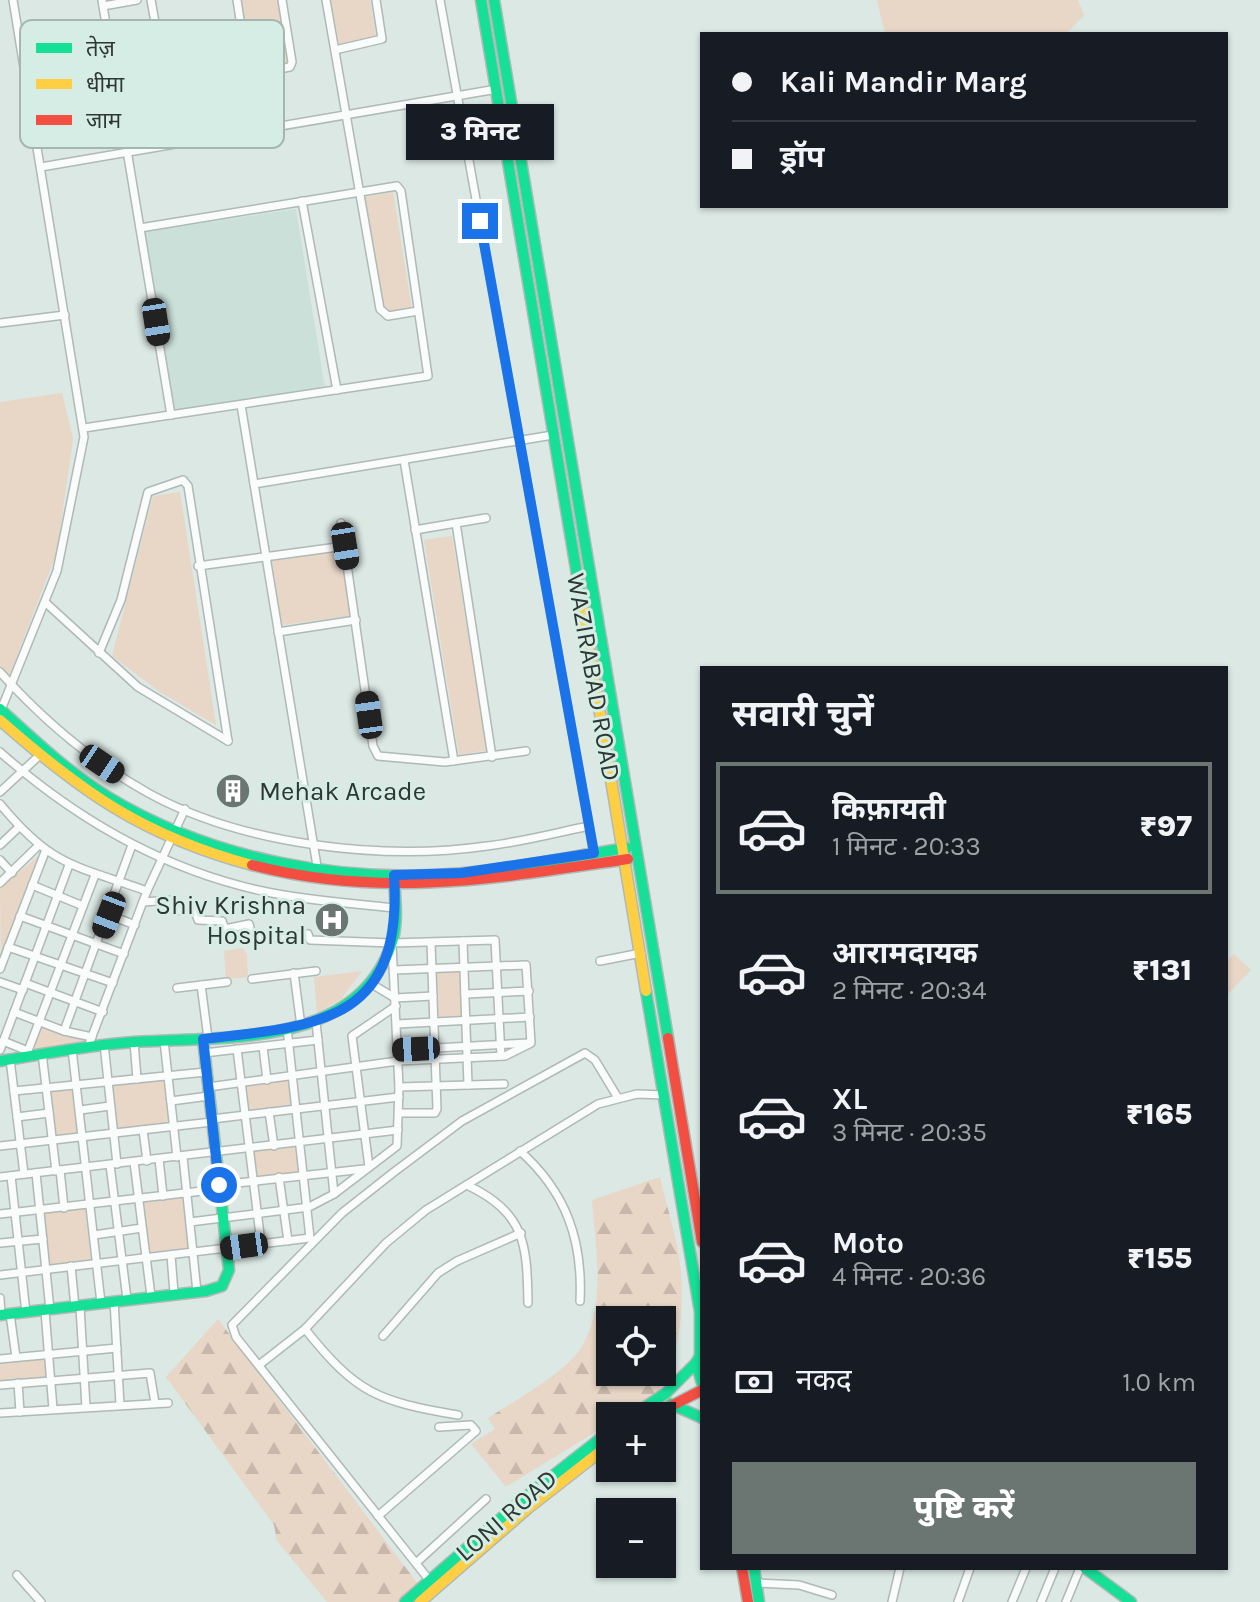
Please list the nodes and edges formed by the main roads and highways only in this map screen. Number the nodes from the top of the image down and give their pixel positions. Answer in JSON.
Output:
{"nodes":[{"id":1,"x":481,"y":0,"type":"edge"},
{"id":2,"x":494,"y":0,"type":"edge"},
{"id":3,"x":0,"y":713,"type":"edge"},
{"id":4,"x":637,"y":852,"type":"junction"},
{"id":5,"x":624,"y":854,"type":"junction"},
{"id":6,"x":394,"y":880,"type":"junction"},
{"id":7,"x":206,"y":1038,"type":"junction"},
{"id":8,"x":5,"y":1060,"type":"edge"},
{"id":9,"x":700,"y":1230,"type":"edge"},
{"id":10,"x":4,"y":1315,"type":"edge"},
{"id":11,"x":699,"y":1357,"type":"edge"},
{"id":12,"x":700,"y":1391,"type":"edge"},
{"id":13,"x":653,"y":1402,"type":"edge"},
{"id":14,"x":675,"y":1402,"type":"edge"},
{"id":15,"x":676,"y":1406,"type":"edge"},
{"id":16,"x":700,"y":1417,"type":"edge"},
{"id":17,"x":596,"y":1443,"type":"edge"},
{"id":18,"x":596,"y":1454,"type":"edge"},
{"id":19,"x":534,"y":1497,"type":"junction"},
{"id":20,"x":742,"y":1570,"type":"edge"},
{"id":21,"x":754,"y":1570,"type":"edge"},
{"id":22,"x":1085,"y":1570,"type":"edge"},
{"id":23,"x":405,"y":1602,"type":"edge"},
{"id":24,"x":420,"y":1602,"type":"edge"},
{"id":25,"x":748,"y":1602,"type":"edge"},
{"id":26,"x":759,"y":1602,"type":"edge"},
{"id":27,"x":1131,"y":1602,"type":"edge"}],
"edges":[{"from":1,"to":5,"type":"main road","name":"WAZIRABAD ROAD"},
{"from":2,"to":4,"type":"main road","name":"WAZIRABAD ROAD"},
{"from":3,"to":6,"type":"main road"},
{"from":4,"to":5,"type":"main road"},
{"from":4,"to":9,"type":"main road","name":"WAZIRABAD ROAD"},
{"from":5,"to":6,"type":"main road"},
{"from":5,"to":6,"type":"main road"},
{"from":5,"to":11,"type":"main road","name":"WAZIRABAD ROAD"},
{"from":6,"to":7,"type":"main road"},
{"from":7,"to":8,"type":"main road"},
{"from":7,"to":10,"type":"main road"},
{"from":11,"to":13,"type":"main road"},
{"from":12,"to":14,"type":"main road"},
{"from":15,"to":16,"type":"main road"},
{"from":17,"to":19,"type":"main road","name":"LONI ROAD"},
{"from":18,"to":19,"type":"main road","name":"LONI ROAD"},
{"from":19,"to":23,"type":"main road","name":"LONI ROAD"},
{"from":19,"to":24,"type":"main road","name":"LONI ROAD"},
{"from":20,"to":25,"type":"main road"},
{"from":21,"to":26,"type":"main road"},
{"from":22,"to":27,"type":"main road"}]}
